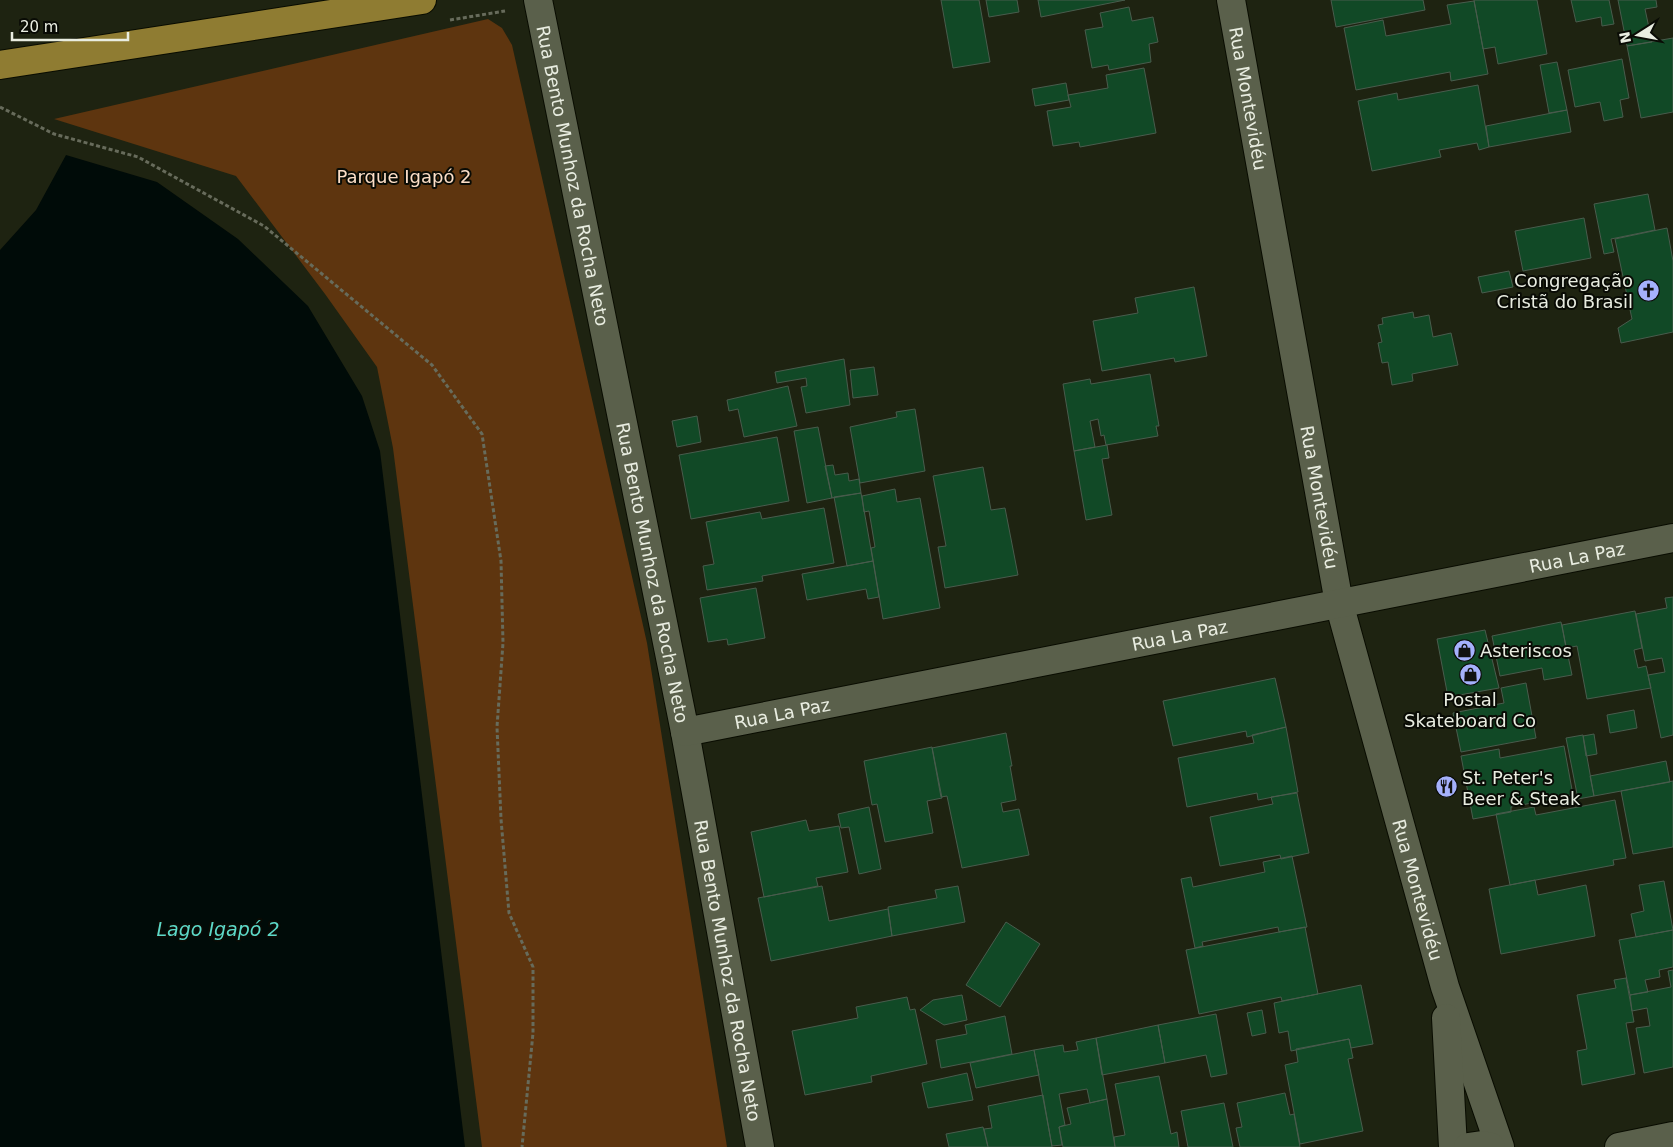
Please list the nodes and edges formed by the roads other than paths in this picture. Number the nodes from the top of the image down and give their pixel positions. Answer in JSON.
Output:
{"nodes":[{"id":1,"x":422,"y":0,"type":"edge"},
{"id":2,"x":538,"y":0,"type":"edge"},
{"id":3,"x":1230,"y":0,"type":"edge"},
{"id":4,"x":0,"y":65,"type":"edge"},
{"id":5,"x":1673,"y":538,"type":"edge"},
{"id":6,"x":1339,"y":603,"type":"junction"},
{"id":7,"x":685,"y":732,"type":"junction"},
{"id":8,"x":1445,"y":987,"type":"junction"},
{"id":9,"x":1673,"y":1136,"type":"edge"},
{"id":10,"x":760,"y":1147,"type":"edge"},
{"id":11,"x":1453,"y":1147,"type":"edge"},
{"id":12,"x":1468,"y":1147,"type":"edge"},
{"id":13,"x":1491,"y":1147,"type":"edge"},
{"id":14,"x":1500,"y":1147,"type":"edge"},
{"id":15,"x":1619,"y":1147,"type":"edge"}],
"edges":[{"from":1,"to":4,"type":"main road"},
{"from":2,"to":7,"type":"street","name":"Rua Bento Munhoz da Rocha Neto"},
{"from":3,"to":6,"type":"street","name":"Rua Montevidéu"},
{"from":5,"to":6,"type":"street","name":"Rua La Paz"},
{"from":6,"to":7,"type":"street","name":"Rua La Paz"},
{"from":6,"to":8,"type":"street","name":"Rua Montevidéu"},
{"from":7,"to":10,"type":"street","name":"Rua Bento Munhoz da Rocha Neto"},
{"from":8,"to":11,"type":"street","name":"Rua Montevidéu"},
{"from":8,"to":14,"type":"street","name":"Rua Montevidéu"},
{"from":9,"to":15,"type":"street"},
{"from":12,"to":13,"type":"street"}]}
